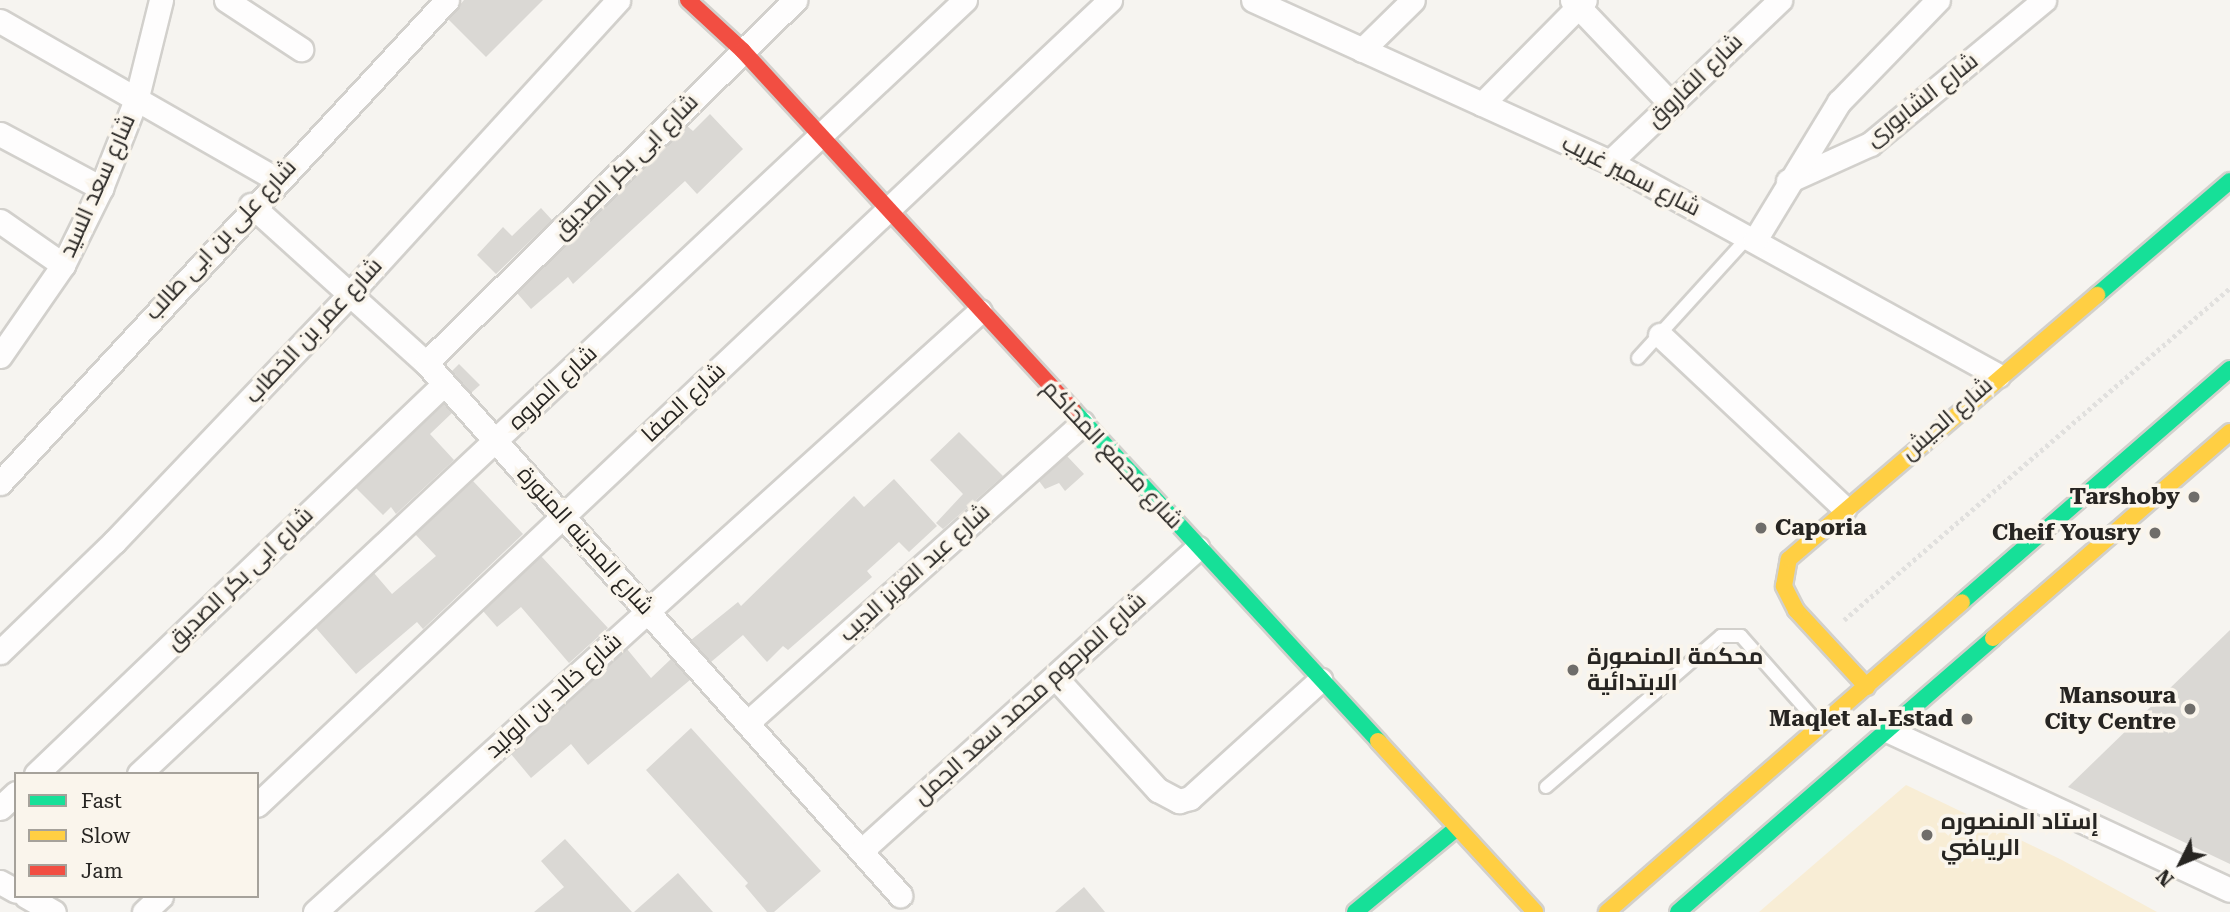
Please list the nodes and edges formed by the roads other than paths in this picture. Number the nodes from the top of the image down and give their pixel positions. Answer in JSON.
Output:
{"nodes":[{"id":1,"x":161,"y":0,"type":"edge"},
{"id":2,"x":226,"y":0,"type":"edge"},
{"id":3,"x":446,"y":0,"type":"edge"},
{"id":4,"x":618,"y":0,"type":"edge"},
{"id":5,"x":688,"y":0,"type":"edge"},
{"id":6,"x":795,"y":0,"type":"edge"},
{"id":7,"x":965,"y":0,"type":"edge"},
{"id":8,"x":1110,"y":0,"type":"edge"},
{"id":9,"x":1254,"y":0,"type":"edge"},
{"id":10,"x":1413,"y":0,"type":"edge"},
{"id":11,"x":1780,"y":0,"type":"edge"},
{"id":12,"x":1938,"y":0,"type":"edge"},
{"id":13,"x":2045,"y":0,"type":"edge"},
{"id":14,"x":1578,"y":2,"type":"edge"},
{"id":15,"x":0,"y":21,"type":"edge"},
{"id":16,"x":301,"y":48,"type":"dead end"},
{"id":17,"x":1362,"y":50,"type":"junction"},
{"id":18,"x":743,"y":51,"type":"junction"},
{"id":19,"x":136,"y":97,"type":"junction"},
{"id":20,"x":1482,"y":104,"type":"junction"},
{"id":21,"x":1671,"y":104,"type":"junction"},
{"id":22,"x":0,"y":134,"type":"edge"},
{"id":23,"x":821,"y":137,"type":"junction"},
{"id":24,"x":1610,"y":162,"type":"junction"},
{"id":25,"x":276,"y":178,"type":"junction"},
{"id":26,"x":1788,"y":181,"type":"junction"},
{"id":27,"x":2230,"y":181,"type":"edge"},
{"id":28,"x":101,"y":188,"type":"junction"},
{"id":29,"x":251,"y":205,"type":"junction"},
{"id":30,"x":888,"y":210,"type":"junction"},
{"id":31,"x":0,"y":221,"type":"edge"},
{"id":32,"x":1752,"y":239,"type":"junction"},
{"id":33,"x":63,"y":265,"type":"junction"},
{"id":34,"x":346,"y":297,"type":"junction"},
{"id":35,"x":980,"y":311,"type":"junction"},
{"id":36,"x":1660,"y":335,"type":"junction"},
{"id":37,"x":0,"y":356,"type":"edge"},
{"id":38,"x":1639,"y":358,"type":"dead end"},
{"id":39,"x":426,"y":363,"type":"junction"},
{"id":40,"x":2230,"y":369,"type":"edge"},
{"id":41,"x":1998,"y":375,"type":"junction"},
{"id":42,"x":444,"y":384,"type":"junction"},
{"id":43,"x":1083,"y":423,"type":"junction"},
{"id":44,"x":2230,"y":432,"type":"edge"},
{"id":45,"x":496,"y":441,"type":"junction"},
{"id":46,"x":0,"y":483,"type":"edge"},
{"id":47,"x":1844,"y":508,"type":"junction"},
{"id":48,"x":563,"y":517,"type":"junction"},
{"id":49,"x":1198,"y":548,"type":"junction"},
{"id":50,"x":648,"y":611,"type":"junction"},
{"id":51,"x":0,"y":652,"type":"edge"},
{"id":52,"x":1055,"y":677,"type":"junction"},
{"id":53,"x":1320,"y":680,"type":"junction"},
{"id":54,"x":1867,"y":687,"type":"junction"},
{"id":55,"x":747,"y":723,"type":"junction"},
{"id":56,"x":1821,"y":726,"type":"junction"},
{"id":57,"x":1887,"y":730,"type":"junction"},
{"id":58,"x":38,"y":772,"type":"edge"},
{"id":59,"x":141,"y":772,"type":"edge"},
{"id":60,"x":1546,"y":787,"type":"dead end"},
{"id":61,"x":14,"y":795,"type":"edge"},
{"id":62,"x":259,"y":803,"type":"edge"},
{"id":63,"x":0,"y":808,"type":"edge"},
{"id":64,"x":1457,"y":828,"type":"junction"},
{"id":65,"x":861,"y":851,"type":"junction"},
{"id":66,"x":2230,"y":890,"type":"edge"},
{"id":67,"x":900,"y":895,"type":"dead end"},
{"id":68,"x":29,"y":898,"type":"edge"},
{"id":69,"x":159,"y":898,"type":"edge"},
{"id":70,"x":54,"y":912,"type":"edge"},
{"id":71,"x":144,"y":912,"type":"edge"},
{"id":72,"x":315,"y":912,"type":"edge"},
{"id":73,"x":1355,"y":912,"type":"edge"},
{"id":74,"x":1535,"y":912,"type":"edge"},
{"id":75,"x":1607,"y":912,"type":"edge"},
{"id":76,"x":1678,"y":912,"type":"edge"}],
"edges":[{"from":1,"to":19,"type":"street","name":"شارع سعد السيد"},
{"from":2,"to":16,"type":"street"},
{"from":3,"to":25,"type":"street","name":"شارع على بن ابى طالب"},
{"from":4,"to":34,"type":"street","name":"شارع عمر بن الخطاب"},
{"from":5,"to":18,"type":"street","name":"شارع مجمع المحاكم"},
{"from":6,"to":18,"type":"street","name":"شارع ابى بكر الصديق"},
{"from":7,"to":23,"type":"street","name":"شارع المروه"},
{"from":8,"to":30,"type":"street","name":"شارع الصفا"},
{"from":9,"to":17,"type":"street","name":"شارع سمير غريب"},
{"from":10,"to":17,"type":"street"},
{"from":11,"to":21,"type":"street","name":"شارع الفاروق"},
{"from":12,"to":26,"type":"street"},
{"from":13,"to":26,"type":"street","name":"شارع الشابورى"},
{"from":14,"to":20,"type":"street"},
{"from":14,"to":21,"type":"street"},
{"from":15,"to":19,"type":"street"},
{"from":17,"to":20,"type":"street","name":"شارع سمير غريب"},
{"from":18,"to":23,"type":"street","name":"شارع مجمع المحاكم"},
{"from":18,"to":39,"type":"street","name":"شارع ابى بكر الصديق"},
{"from":19,"to":25,"type":"street"},
{"from":19,"to":28,"type":"street","name":"شارع سعد السيد"},
{"from":20,"to":24,"type":"street","name":"شارع سمير غريب"},
{"from":21,"to":24,"type":"street","name":"شارع الفاروق"},
{"from":22,"to":28,"type":"street"},
{"from":23,"to":30,"type":"street","name":"شارع مجمع المحاكم"},
{"from":23,"to":45,"type":"street","name":"شارع المروه"},
{"from":24,"to":32,"type":"street","name":"شارع سمير غريب"},
{"from":25,"to":29,"type":"street","name":"شارع على بن ابى طالب"},
{"from":26,"to":32,"type":"street"},
{"from":27,"to":41,"type":"street","name":"شارع الجيش"},
{"from":28,"to":33,"type":"street","name":"شارع سعد السيد"},
{"from":29,"to":34,"type":"street","name":"شارع المدينه المنورة"},
{"from":29,"to":46,"type":"street","name":"شارع على بن ابى طالب"},
{"from":30,"to":35,"type":"street","name":"شارع مجمع المحاكم"},
{"from":30,"to":48,"type":"street","name":"شارع الصفا"},
{"from":31,"to":33,"type":"street"},
{"from":32,"to":36,"type":"lane"},
{"from":32,"to":41,"type":"street","name":"شارع سمير غريب"},
{"from":33,"to":37,"type":"street","name":"شارع سعد السيد"},
{"from":34,"to":39,"type":"street","name":"شارع المدينه المنورة"},
{"from":34,"to":51,"type":"street","name":"شارع عمر بن الخطاب"},
{"from":35,"to":43,"type":"street","name":"شارع مجمع المحاكم"},
{"from":35,"to":50,"type":"street","name":"شارع خالد بن الوليد"},
{"from":36,"to":38,"type":"lane"},
{"from":36,"to":47,"type":"street"},
{"from":39,"to":42,"type":"street","name":"شارع المدينه المنورة"},
{"from":40,"to":54,"type":"street"},
{"from":41,"to":47,"type":"street","name":"شارع الجيش"},
{"from":42,"to":45,"type":"street","name":"شارع المدينه المنورة"},
{"from":42,"to":58,"type":"street","name":"شارع ابى بكر الصديق"},
{"from":43,"to":49,"type":"street","name":"شارع مجمع المحاكم"},
{"from":43,"to":55,"type":"street","name":"شارع عبد العزيز الديب"},
{"from":44,"to":57,"type":"street"},
{"from":45,"to":48,"type":"street","name":"شارع المدينه المنورة"},
{"from":45,"to":59,"type":"street","name":"شارع المروه"},
{"from":47,"to":54,"type":"street","name":"شارع الجيش"},
{"from":48,"to":50,"type":"street","name":"شارع المدينه المنورة"},
{"from":48,"to":62,"type":"street","name":"شارع الصفا"},
{"from":49,"to":52,"type":"street","name":"شارع المرحوم محمد سعد الجمل"},
{"from":49,"to":53,"type":"street","name":"شارع مجمع المحاكم"},
{"from":50,"to":55,"type":"street","name":"شارع المدينه المنورة"},
{"from":50,"to":72,"type":"street","name":"شارع خالد بن الوليد"},
{"from":52,"to":53,"type":"street"},
{"from":52,"to":65,"type":"street","name":"شارع المرحوم محمد سعد الجمل"},
{"from":53,"to":64,"type":"street","name":"شارع مجمع المحاكم"},
{"from":54,"to":56,"type":"street"},
{"from":55,"to":65,"type":"street","name":"شارع المدينه المنورة"},
{"from":56,"to":60,"type":"lane"},
{"from":56,"to":75,"type":"street"},
{"from":57,"to":66,"type":"street"},
{"from":57,"to":76,"type":"street"},
{"from":61,"to":63,"type":"street"},
{"from":64,"to":73,"type":"street"},
{"from":64,"to":74,"type":"street","name":"شارع مجمع المحاكم"},
{"from":65,"to":67,"type":"street","name":"شارع المدينه المنورة"},
{"from":68,"to":70,"type":"street"},
{"from":69,"to":71,"type":"street"}]}
